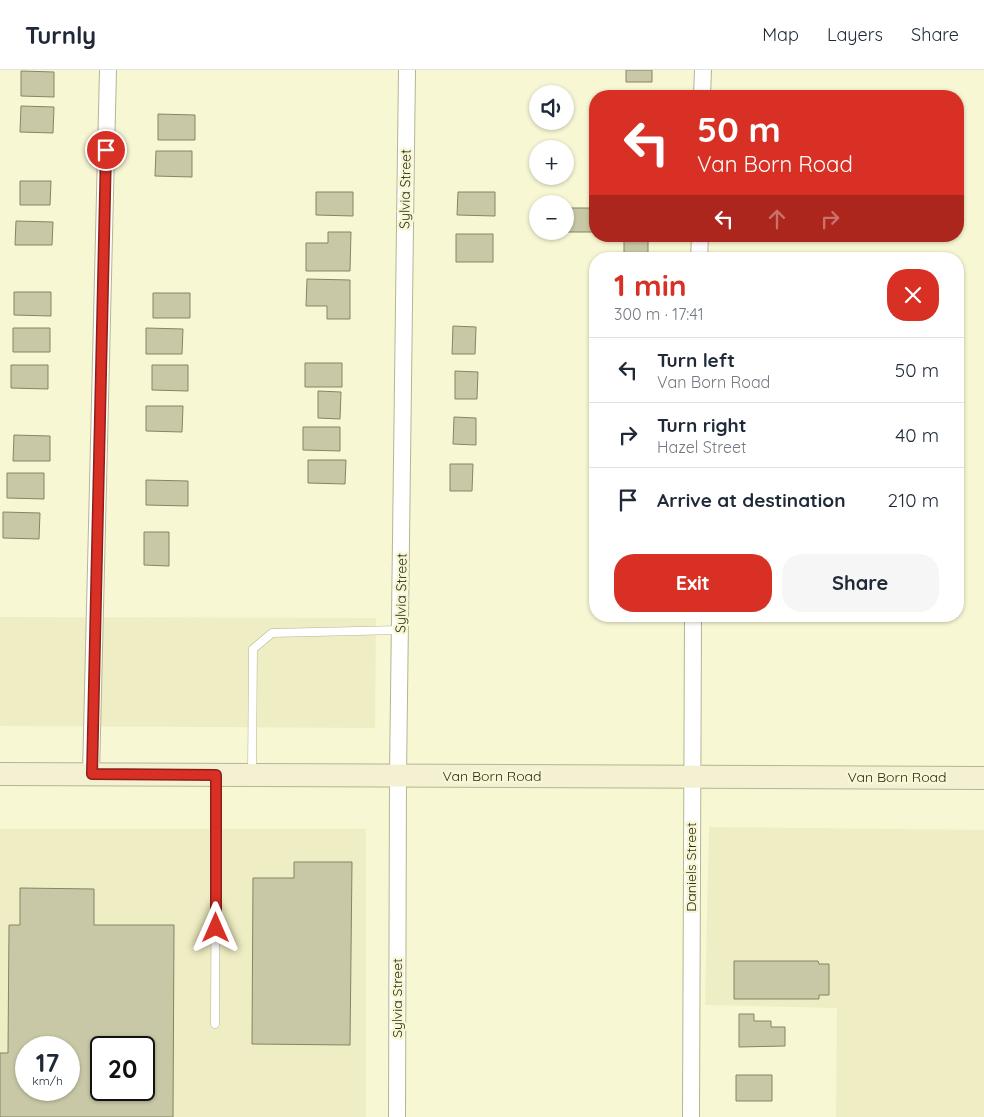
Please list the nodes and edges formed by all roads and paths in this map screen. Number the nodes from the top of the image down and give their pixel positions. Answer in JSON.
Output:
{"nodes":[{"id":1,"x":108,"y":70,"type":"edge"},
{"id":2,"x":407,"y":70,"type":"edge"},
{"id":3,"x":703,"y":70,"type":"edge"},
{"id":4,"x":702,"y":90,"type":"edge"},
{"id":5,"x":693,"y":622,"type":"edge"},
{"id":6,"x":400,"y":630,"type":"junction"},
{"id":7,"x":0,"y":774,"type":"edge"},
{"id":8,"x":92,"y":774,"type":"junction"},
{"id":9,"x":216,"y":775,"type":"junction"},
{"id":10,"x":252,"y":775,"type":"junction"},
{"id":11,"x":398,"y":775,"type":"junction"},
{"id":12,"x":691,"y":777,"type":"junction"},
{"id":13,"x":984,"y":778,"type":"edge"},
{"id":14,"x":215,"y":1024,"type":"dead end"},
{"id":15,"x":397,"y":1117,"type":"edge"},
{"id":16,"x":691,"y":1117,"type":"edge"}],
"edges":[{"from":1,"to":8,"type":"street"},
{"from":2,"to":6,"type":"street","name":"Sylvia Street"},
{"from":3,"to":4,"type":"street"},
{"from":5,"to":12,"type":"street","name":"Daniels Street"},
{"from":6,"to":10,"type":"lane"},
{"from":6,"to":11,"type":"street","name":"Sylvia Street"},
{"from":7,"to":8,"type":"main road","name":"Van Born Road"},
{"from":8,"to":9,"type":"main road","name":"Van Born Road"},
{"from":9,"to":10,"type":"main road","name":"Van Born Road"},
{"from":9,"to":14,"type":"lane"},
{"from":10,"to":11,"type":"main road","name":"Van Born Road"},
{"from":11,"to":12,"type":"main road","name":"Van Born Road"},
{"from":11,"to":15,"type":"street","name":"Sylvia Street"},
{"from":12,"to":13,"type":"main road","name":"Van Born Road"},
{"from":12,"to":16,"type":"street","name":"Daniels Street"}]}
